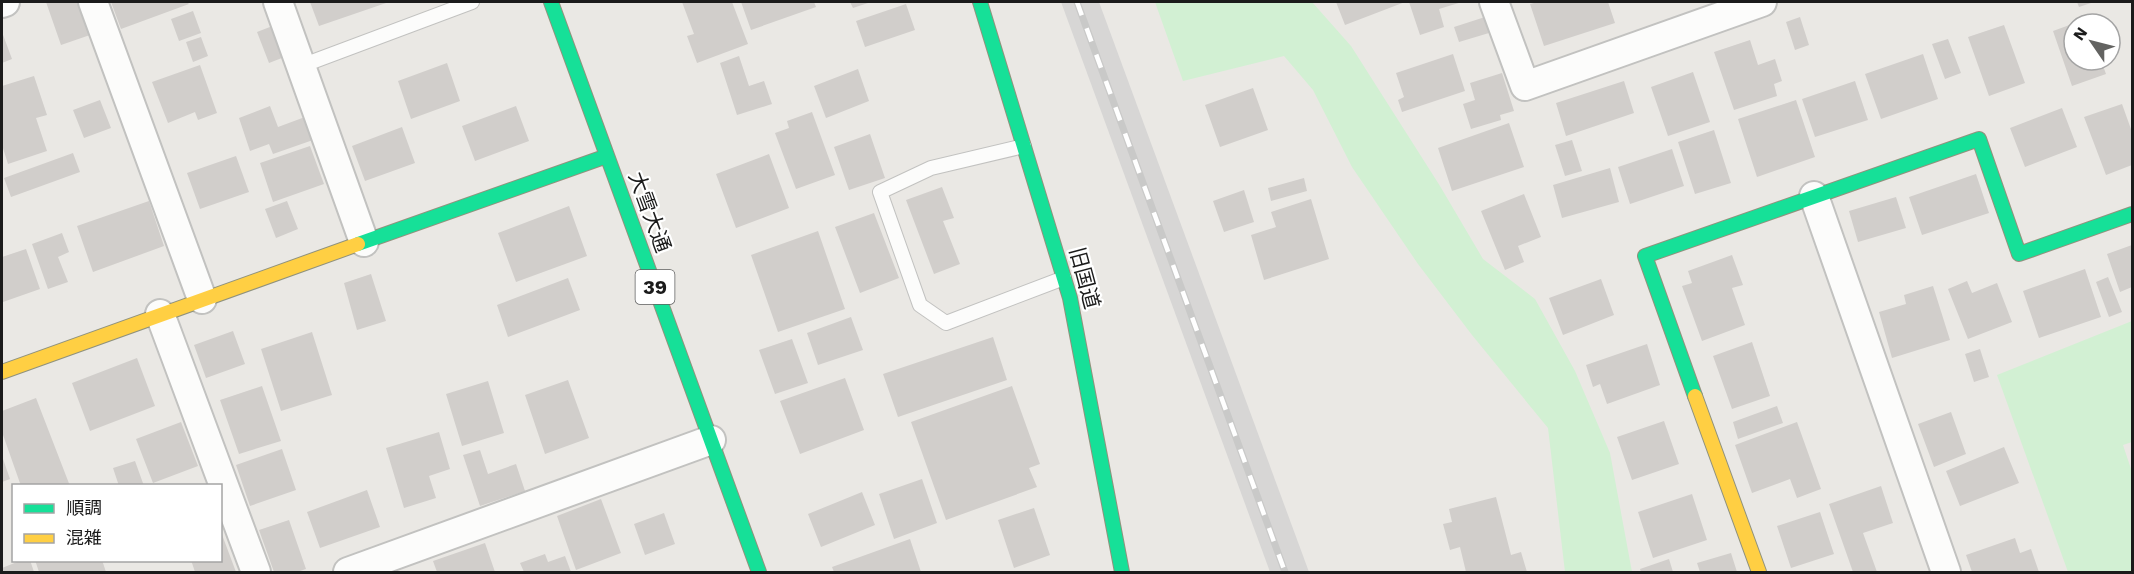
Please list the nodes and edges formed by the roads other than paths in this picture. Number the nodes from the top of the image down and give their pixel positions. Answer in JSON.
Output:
{"nodes":[{"id":1,"x":93,"y":2,"type":"edge"},
{"id":2,"x":278,"y":2,"type":"edge"},
{"id":3,"x":472,"y":2,"type":"edge"},
{"id":4,"x":551,"y":2,"type":"edge"},
{"id":5,"x":980,"y":2,"type":"edge"},
{"id":6,"x":1494,"y":2,"type":"edge"},
{"id":7,"x":1762,"y":2,"type":"edge"},
{"id":8,"x":301,"y":66,"type":"junction"},
{"id":9,"x":1024,"y":146,"type":"junction"},
{"id":10,"x":607,"y":156,"type":"junction"},
{"id":11,"x":1814,"y":196,"type":"junction"},
{"id":12,"x":2133,"y":214,"type":"edge"},
{"id":13,"x":364,"y":242,"type":"junction"},
{"id":14,"x":1064,"y":278,"type":"junction"},
{"id":15,"x":202,"y":299,"type":"junction"},
{"id":16,"x":160,"y":314,"type":"junction"},
{"id":17,"x":2,"y":372,"type":"edge"},
{"id":18,"x":711,"y":440,"type":"junction"},
{"id":19,"x":413,"y":561,"type":"edge"},
{"id":20,"x":256,"y":573,"type":"edge"},
{"id":21,"x":348,"y":573,"type":"edge"},
{"id":22,"x":759,"y":573,"type":"edge"},
{"id":23,"x":1122,"y":573,"type":"edge"},
{"id":24,"x":1759,"y":573,"type":"edge"},
{"id":25,"x":1946,"y":573,"type":"edge"}],
"edges":[{"from":1,"to":15,"type":"street"},
{"from":2,"to":8,"type":"street"},
{"from":3,"to":8,"type":"lane"},
{"from":4,"to":10,"type":"main road","name":"大雪大通","number":"39"},
{"from":5,"to":9,"type":"main road","name":"旧国道"},
{"from":6,"to":7,"type":"street"},
{"from":8,"to":13,"type":"street"},
{"from":9,"to":14,"type":"main road","name":"旧国道"},
{"from":9,"to":14,"type":"lane"},
{"from":10,"to":13,"type":"main road"},
{"from":10,"to":18,"type":"main road","name":"大雪大通","number":"39"},
{"from":11,"to":12,"type":"main road"},
{"from":11,"to":24,"type":"main road"},
{"from":11,"to":25,"type":"street"},
{"from":13,"to":15,"type":"main road"},
{"from":14,"to":23,"type":"main road","name":"旧国道"},
{"from":15,"to":16,"type":"main road"},
{"from":16,"to":17,"type":"main road"},
{"from":16,"to":20,"type":"street"},
{"from":18,"to":19,"type":"street"},
{"from":18,"to":22,"type":"main road","name":"大雪大通","number":"39"},
{"from":19,"to":21,"type":"street"}]}
